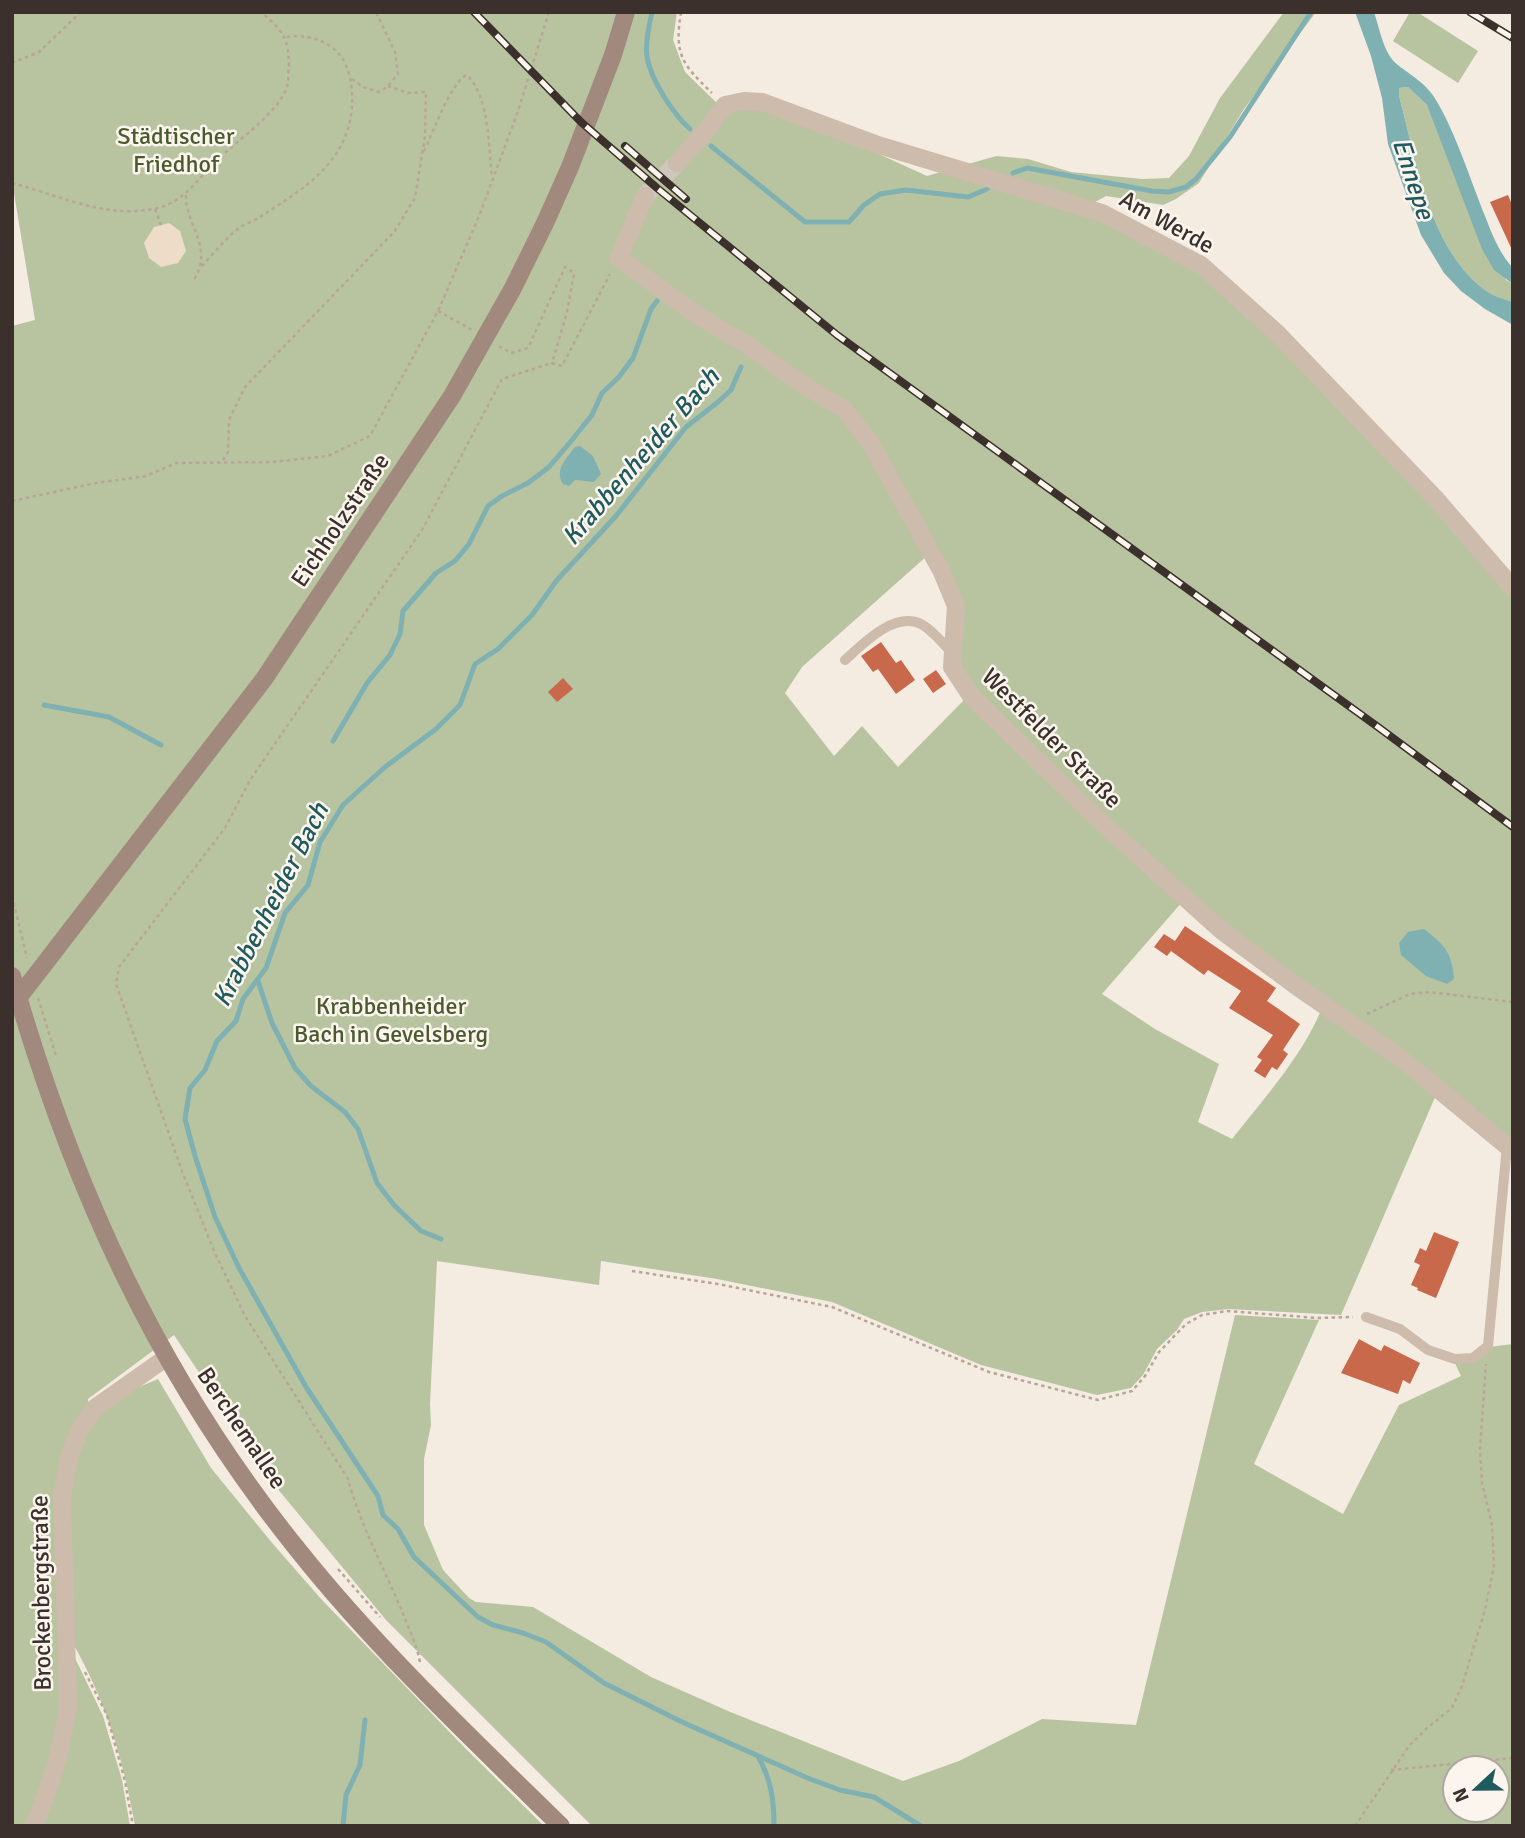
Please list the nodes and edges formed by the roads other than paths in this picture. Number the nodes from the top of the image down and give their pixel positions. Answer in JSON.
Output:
{"nodes":[{"id":1,"x":626,"y":12,"type":"edge"},
{"id":2,"x":677,"y":163,"type":"tunnel mouth"},
{"id":3,"x":645,"y":196,"type":"tunnel mouth"},
{"id":4,"x":1513,"y":588,"type":"edge"},
{"id":5,"x":953,"y":654,"type":"junction"},
{"id":6,"x":845,"y":660,"type":"dead end"},
{"id":7,"x":12,"y":976,"type":"edge"},
{"id":8,"x":12,"y":1006,"type":"edge"},
{"id":9,"x":1510,"y":1149,"type":"edge"},
{"id":10,"x":1366,"y":1317,"type":"road end"},
{"id":11,"x":167,"y":1357,"type":"junction"},
{"id":12,"x":33,"y":1826,"type":"edge"},
{"id":13,"x":561,"y":1826,"type":"edge"}],
"edges":[{"from":1,"to":8,"type":"main road","name":"Eichholzstraße"},
{"from":2,"to":4,"type":"street","name":"Am Werde"},
{"from":3,"to":5,"type":"street","name":"Westfelder Straße"},
{"from":5,"to":6,"type":"lane"},
{"from":5,"to":9,"type":"street","name":"Westfelder Straße"},
{"from":7,"to":11,"type":"main road","name":"Berchemallee"},
{"from":9,"to":10,"type":"lane"},
{"from":11,"to":12,"type":"street","name":"Brockenbergstraße"},
{"from":11,"to":13,"type":"main road","name":"Berchemallee"}]}
